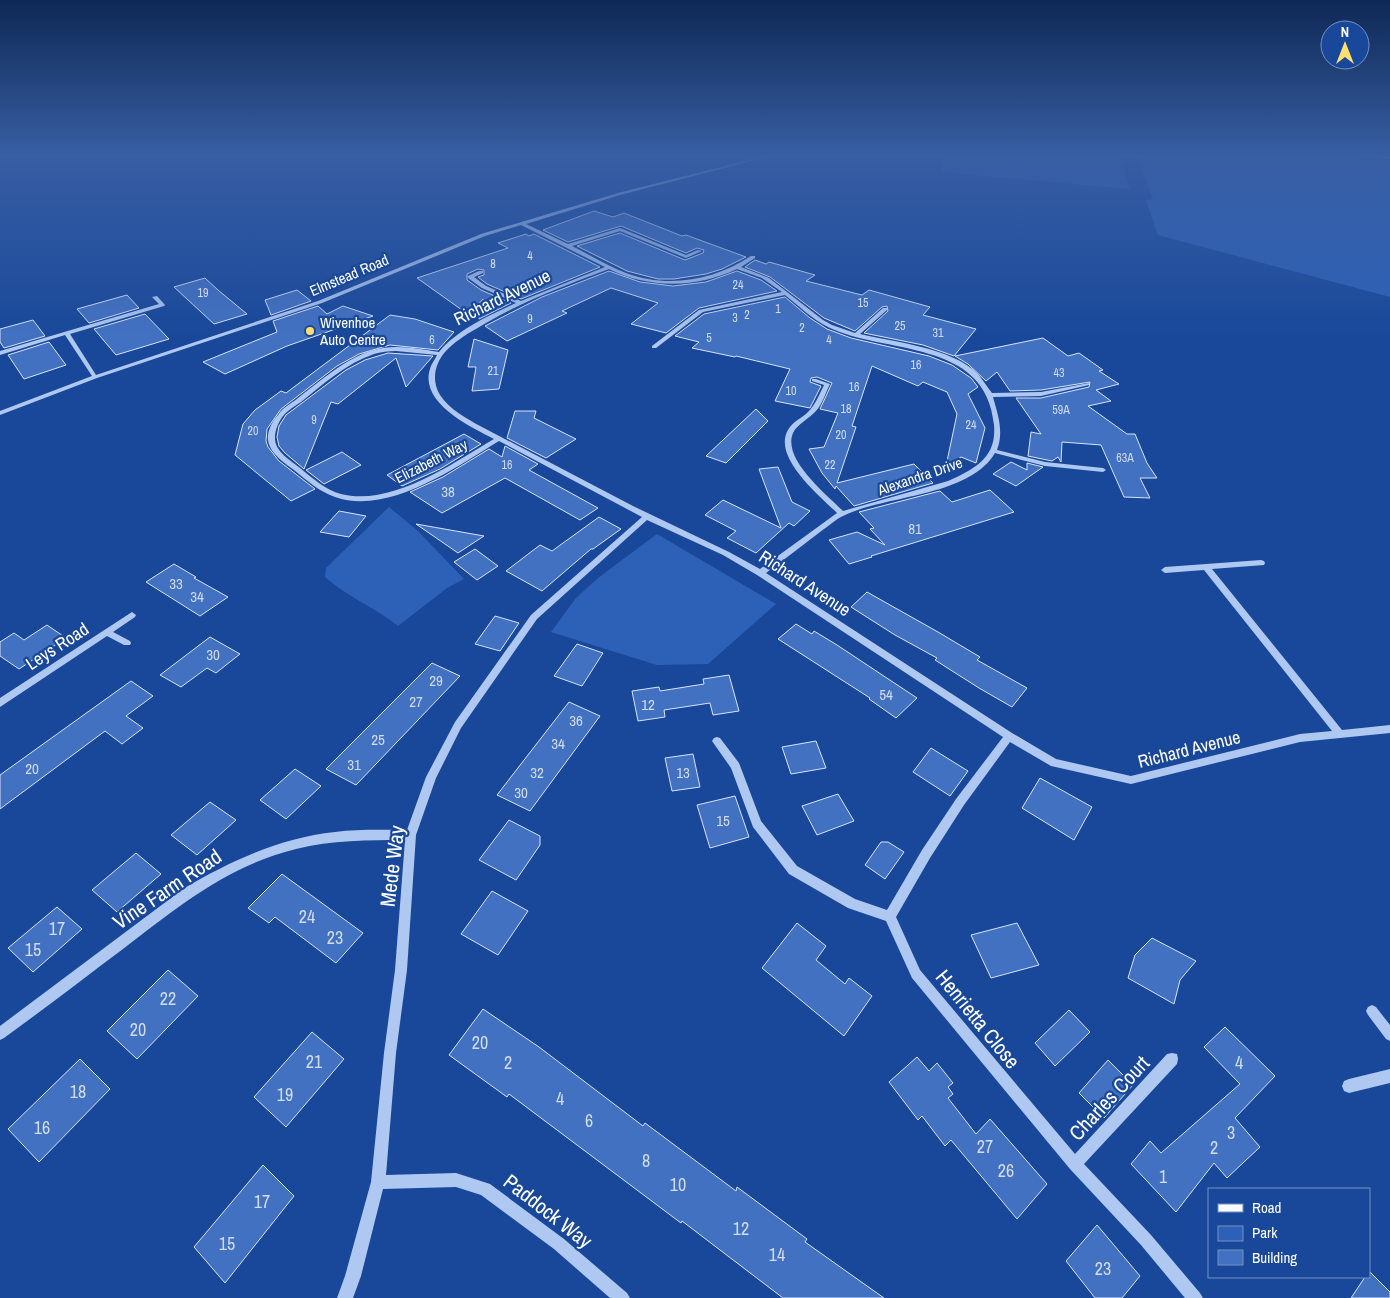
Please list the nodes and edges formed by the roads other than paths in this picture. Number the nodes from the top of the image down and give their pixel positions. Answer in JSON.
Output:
{"nodes":[{"id":1,"x":543,"y":217,"type":"edge"},
{"id":2,"x":521,"y":223,"type":"junction"},
{"id":3,"x":568,"y":246,"type":"junction"},
{"id":4,"x":700,"y":251,"type":"dead end"},
{"id":5,"x":753,"y":257,"type":"dead end"},
{"id":6,"x":610,"y":267,"type":"junction"},
{"id":7,"x":739,"y":268,"type":"junction"},
{"id":8,"x":481,"y":272,"type":"dead end"},
{"id":9,"x":786,"y":293,"type":"junction"},
{"id":10,"x":155,"y":297,"type":"dead end"},
{"id":11,"x":521,"y":304,"type":"junction"},
{"id":12,"x":162,"y":305,"type":"junction"},
{"id":13,"x":885,"y":309,"type":"dead end"},
{"id":14,"x":168,"y":310,"type":"dead end"},
{"id":15,"x":67,"y":334,"type":"junction"},
{"id":16,"x":856,"y":335,"type":"junction"},
{"id":17,"x":654,"y":347,"type":"dead end"},
{"id":18,"x":0,"y":353,"type":"edge"},
{"id":19,"x":440,"y":354,"type":"junction"},
{"id":20,"x":95,"y":377,"type":"junction"},
{"id":21,"x":814,"y":380,"type":"dead end"},
{"id":22,"x":1087,"y":384,"type":"dead end"},
{"id":23,"x":991,"y":395,"type":"junction"},
{"id":24,"x":0,"y":413,"type":"edge"},
{"id":25,"x":500,"y":438,"type":"junction"},
{"id":26,"x":994,"y":451,"type":"junction"},
{"id":27,"x":1103,"y":470,"type":"dead end"},
{"id":28,"x":841,"y":513,"type":"junction"},
{"id":29,"x":647,"y":516,"type":"junction"},
{"id":30,"x":1261,"y":563,"type":"dead end"},
{"id":31,"x":1206,"y":567,"type":"junction"},
{"id":32,"x":1165,"y":570,"type":"dead end"},
{"id":33,"x":760,"y":573,"type":"junction"},
{"id":34,"x":132,"y":615,"type":"dead end"},
{"id":35,"x":106,"y":632,"type":"junction"},
{"id":36,"x":127,"y":643,"type":"dead end"},
{"id":37,"x":0,"y":703,"type":"edge"},
{"id":38,"x":1390,"y":729,"type":"edge"},
{"id":39,"x":1340,"y":734,"type":"junction"},
{"id":40,"x":1009,"y":736,"type":"junction"},
{"id":41,"x":717,"y":741,"type":"dead end"},
{"id":42,"x":411,"y":835,"type":"junction"},
{"id":43,"x":890,"y":916,"type":"junction"},
{"id":44,"x":1372,"y":1011,"type":"dead end"},
{"id":45,"x":0,"y":1034,"type":"edge"},
{"id":46,"x":1390,"y":1035,"type":"edge"},
{"id":47,"x":1172,"y":1059,"type":"dead end"},
{"id":48,"x":1390,"y":1076,"type":"edge"},
{"id":49,"x":1349,"y":1086,"type":"dead end"},
{"id":50,"x":1074,"y":1164,"type":"junction"},
{"id":51,"x":378,"y":1182,"type":"junction"},
{"id":52,"x":345,"y":1298,"type":"edge"},
{"id":53,"x":622,"y":1298,"type":"edge"},
{"id":54,"x":1195,"y":1298,"type":"edge"}],
"edges":[{"from":1,"to":2,"type":"street","name":"Elmstead Road"},
{"from":2,"to":3,"type":"street"},
{"from":2,"to":20,"type":"street","name":"Elmstead Road"},
{"from":3,"to":4,"type":"street"},
{"from":3,"to":6,"type":"street"},
{"from":5,"to":7,"type":"street"},
{"from":6,"to":7,"type":"street"},
{"from":6,"to":11,"type":"street","name":"Richard Avenue"},
{"from":7,"to":9,"type":"street"},
{"from":8,"to":11,"type":"street"},
{"from":9,"to":16,"type":"street"},
{"from":9,"to":17,"type":"street"},
{"from":10,"to":12,"type":"street"},
{"from":11,"to":19,"type":"street","name":"Richard Avenue"},
{"from":12,"to":14,"type":"street"},
{"from":12,"to":15,"type":"street"},
{"from":13,"to":16,"type":"street"},
{"from":15,"to":18,"type":"street"},
{"from":15,"to":20,"type":"street"},
{"from":16,"to":23,"type":"street"},
{"from":19,"to":25,"type":"street","name":"Richard Avenue"},
{"from":19,"to":25,"type":"street","name":"Elizabeth Way"},
{"from":20,"to":24,"type":"street","name":"Elmstead Road"},
{"from":21,"to":28,"type":"street"},
{"from":22,"to":23,"type":"street"},
{"from":23,"to":26,"type":"street"},
{"from":25,"to":29,"type":"street","name":"Richard Avenue"},
{"from":26,"to":27,"type":"street"},
{"from":26,"to":28,"type":"street","name":"Alexandra Drive"},
{"from":28,"to":33,"type":"street","name":"Alexandra Drive"},
{"from":29,"to":33,"type":"street","name":"Richard Avenue"},
{"from":29,"to":42,"type":"street","name":"Mede Way"},
{"from":30,"to":31,"type":"street"},
{"from":31,"to":32,"type":"street"},
{"from":31,"to":39,"type":"street"},
{"from":33,"to":40,"type":"street","name":"Richard Avenue"},
{"from":34,"to":35,"type":"street","name":"Leys Road"},
{"from":35,"to":36,"type":"street","name":"Leys Road"},
{"from":35,"to":37,"type":"street","name":"Leys Road"},
{"from":38,"to":39,"type":"street","name":"Richard Avenue"},
{"from":39,"to":40,"type":"street","name":"Richard Avenue"},
{"from":40,"to":43,"type":"street"},
{"from":41,"to":43,"type":"street"},
{"from":42,"to":45,"type":"street","name":"Vine Farm Road"},
{"from":42,"to":51,"type":"street","name":"Mede Way"},
{"from":43,"to":50,"type":"street","name":"Henrietta Close"},
{"from":44,"to":46,"type":"street"},
{"from":47,"to":50,"type":"street","name":"Charles Court"},
{"from":48,"to":49,"type":"street"},
{"from":50,"to":54,"type":"street","name":"Henrietta Close"},
{"from":51,"to":52,"type":"street","name":"Mede Way"},
{"from":51,"to":53,"type":"street","name":"Paddock Way"}]}
